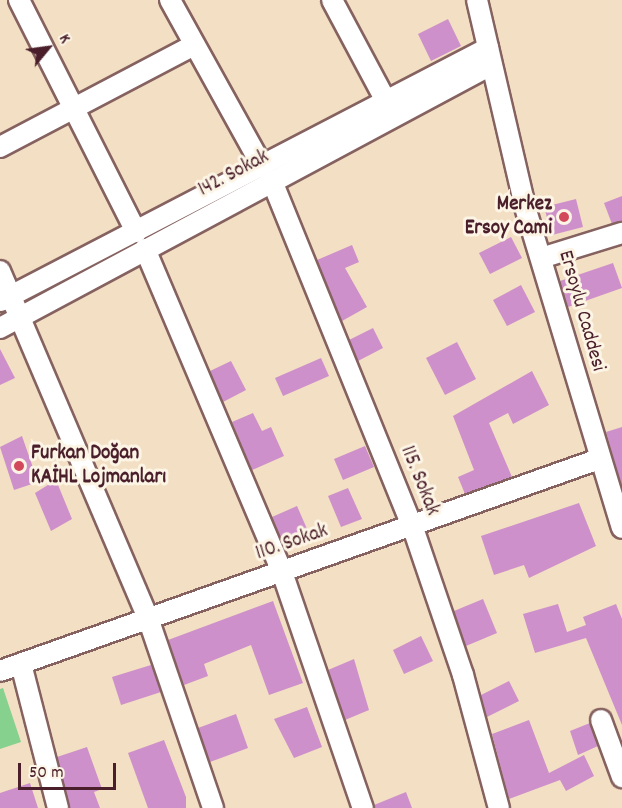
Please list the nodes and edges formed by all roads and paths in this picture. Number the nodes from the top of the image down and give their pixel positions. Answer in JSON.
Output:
{"nodes":[{"id":1,"x":20,"y":0,"type":"edge"},
{"id":2,"x":170,"y":0,"type":"edge"},
{"id":3,"x":332,"y":0,"type":"edge"},
{"id":4,"x":477,"y":0,"type":"edge"},
{"id":5,"x":194,"y":45,"type":"junction"},
{"id":6,"x":490,"y":56,"type":"junction"},
{"id":7,"x":387,"y":103,"type":"junction"},
{"id":8,"x":74,"y":108,"type":"junction"},
{"id":9,"x":0,"y":147,"type":"edge"},
{"id":10,"x":268,"y":174,"type":"junction"},
{"id":11,"x":622,"y":233,"type":"edge"},
{"id":12,"x":141,"y":240,"type":"junction"},
{"id":13,"x":541,"y":258,"type":"junction"},
{"id":14,"x":0,"y":271,"type":"edge"},
{"id":15,"x":6,"y":299,"type":"edge"},
{"id":16,"x":22,"y":316,"type":"junction"},
{"id":17,"x":0,"y":328,"type":"edge"},
{"id":18,"x":599,"y":459,"type":"junction"},
{"id":19,"x":413,"y":528,"type":"junction"},
{"id":20,"x":622,"y":528,"type":"edge"},
{"id":21,"x":282,"y":572,"type":"junction"},
{"id":22,"x":148,"y":618,"type":"junction"},
{"id":23,"x":21,"y":664,"type":"junction"},
{"id":24,"x":0,"y":671,"type":"edge"},
{"id":25,"x":601,"y":720,"type":"dead end"},
{"id":26,"x":622,"y":777,"type":"edge"},
{"id":27,"x":58,"y":808,"type":"edge"},
{"id":28,"x":213,"y":808,"type":"edge"},
{"id":29,"x":363,"y":808,"type":"edge"},
{"id":30,"x":499,"y":808,"type":"edge"}],
"edges":[{"from":1,"to":8,"type":"street"},
{"from":2,"to":5,"type":"street","name":"115. Sokak"},
{"from":3,"to":7,"type":"street"},
{"from":4,"to":6,"type":"street","name":"Ersoylu Caddesi"},
{"from":5,"to":8,"type":"street"},
{"from":5,"to":10,"type":"street","name":"115. Sokak"},
{"from":6,"to":7,"type":"street"},
{"from":6,"to":10,"type":"street","name":"142. Sokak"},
{"from":6,"to":13,"type":"street","name":"Ersoylu Caddesi"},
{"from":7,"to":10,"type":"street"},
{"from":8,"to":9,"type":"street"},
{"from":8,"to":12,"type":"street"},
{"from":10,"to":12,"type":"street","name":"142. Sokak"},
{"from":10,"to":19,"type":"street","name":"115. Sokak"},
{"from":11,"to":13,"type":"street"},
{"from":12,"to":15,"type":"street"},
{"from":12,"to":16,"type":"street","name":"142. Sokak"},
{"from":12,"to":21,"type":"street"},
{"from":13,"to":18,"type":"street","name":"Ersoylu Caddesi"},
{"from":14,"to":15,"type":"street"},
{"from":15,"to":16,"type":"street"},
{"from":16,"to":17,"type":"street","name":"142. Sokak"},
{"from":16,"to":22,"type":"street"},
{"from":18,"to":19,"type":"street","name":"110. Sokak"},
{"from":18,"to":20,"type":"street","name":"Ersoylu Caddesi"},
{"from":19,"to":21,"type":"street","name":"110. Sokak"},
{"from":19,"to":30,"type":"street","name":"115. Sokak"},
{"from":21,"to":22,"type":"street","name":"110. Sokak"},
{"from":21,"to":29,"type":"street"},
{"from":22,"to":23,"type":"street","name":"110. Sokak"},
{"from":22,"to":28,"type":"street"},
{"from":23,"to":24,"type":"street","name":"110. Sokak"},
{"from":23,"to":27,"type":"street"},
{"from":25,"to":26,"type":"street"}]}
